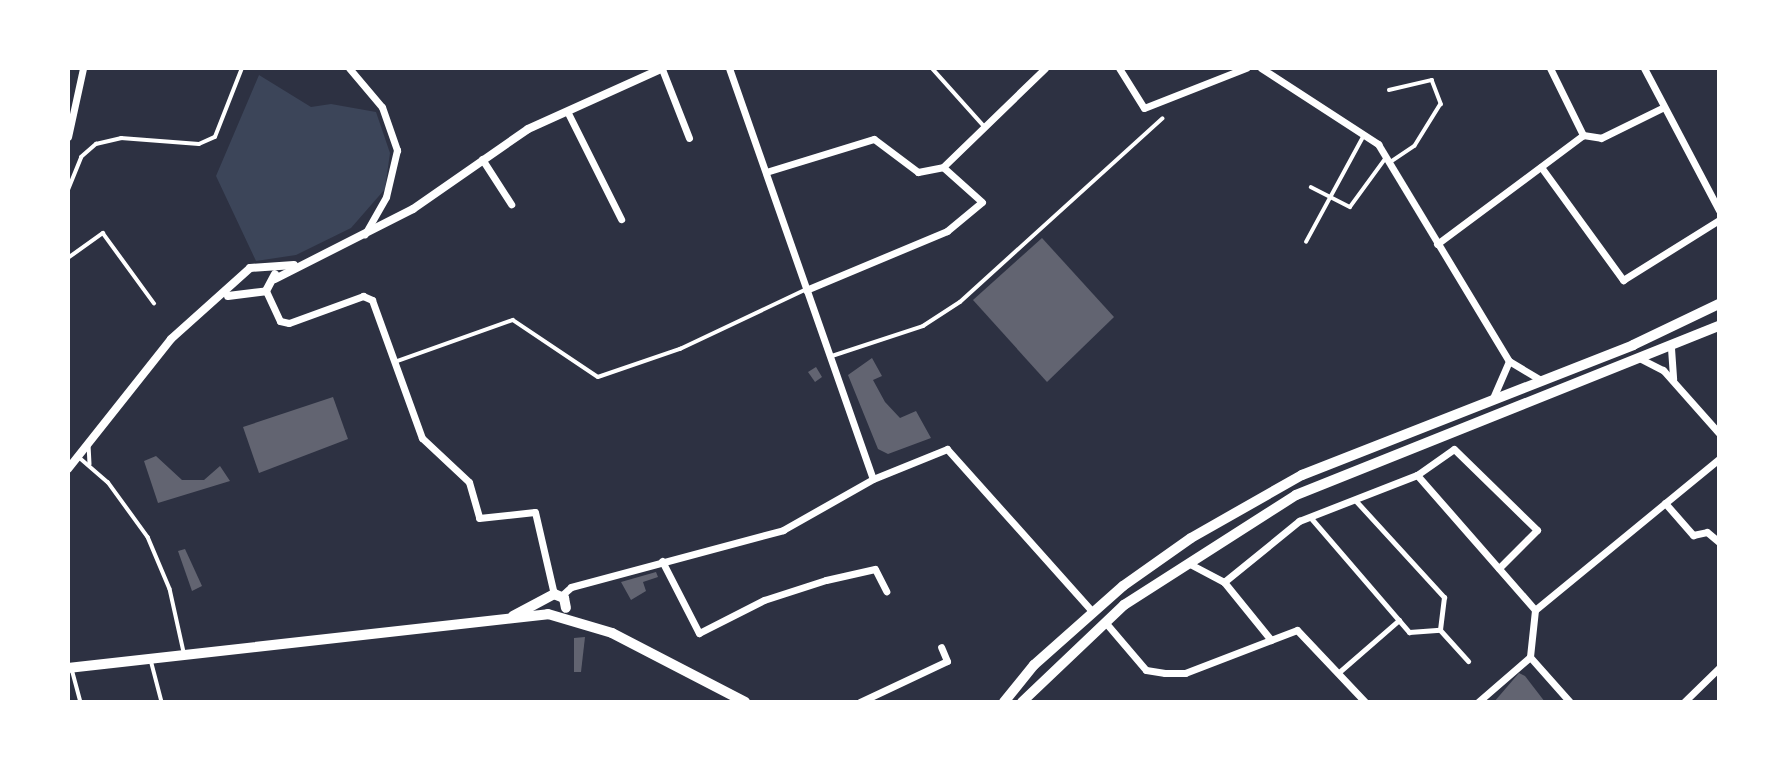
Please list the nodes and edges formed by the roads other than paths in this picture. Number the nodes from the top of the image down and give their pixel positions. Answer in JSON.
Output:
{"nodes":[{"id":1,"x":83,"y":68,"type":"edge"},
{"id":2,"x":242,"y":68,"type":"edge"},
{"id":3,"x":349,"y":68,"type":"edge"},
{"id":4,"x":729,"y":68,"type":"edge"},
{"id":5,"x":932,"y":68,"type":"edge"},
{"id":6,"x":1045,"y":68,"type":"edge"},
{"id":7,"x":1119,"y":68,"type":"edge"},
{"id":8,"x":1246,"y":68,"type":"edge"},
{"id":9,"x":1550,"y":68,"type":"edge"},
{"id":10,"x":1644,"y":68,"type":"edge"},
{"id":11,"x":662,"y":69,"type":"edge"},
{"id":12,"x":1262,"y":69,"type":"edge"},
{"id":13,"x":1389,"y":90,"type":"dead end"},
{"id":14,"x":1664,"y":107,"type":"junction"},
{"id":15,"x":567,"y":111,"type":"junction"},
{"id":16,"x":1161,"y":119,"type":"dead end"},
{"id":17,"x":985,"y":127,"type":"junction"},
{"id":18,"x":1364,"y":135,"type":"junction"},
{"id":19,"x":1583,"y":135,"type":"junction"},
{"id":20,"x":68,"y":137,"type":"edge"},
{"id":21,"x":689,"y":138,"type":"dead end"},
{"id":22,"x":482,"y":159,"type":"junction"},
{"id":23,"x":1388,"y":160,"type":"junction"},
{"id":24,"x":943,"y":167,"type":"junction"},
{"id":25,"x":1541,"y":167,"type":"junction"},
{"id":26,"x":766,"y":172,"type":"junction"},
{"id":27,"x":1311,"y":187,"type":"dead end"},
{"id":28,"x":68,"y":190,"type":"edge"},
{"id":29,"x":1328,"y":198,"type":"junction"},
{"id":30,"x":511,"y":204,"type":"dead end"},
{"id":31,"x":1719,"y":209,"type":"edge"},
{"id":32,"x":621,"y":219,"type":"dead end"},
{"id":33,"x":1719,"y":220,"type":"edge"},
{"id":34,"x":365,"y":234,"type":"junction"},
{"id":35,"x":1306,"y":242,"type":"dead end"},
{"id":36,"x":1437,"y":244,"type":"junction"},
{"id":37,"x":68,"y":258,"type":"edge"},
{"id":38,"x":295,"y":264,"type":"junction"},
{"id":39,"x":269,"y":265,"type":"junction"},
{"id":40,"x":247,"y":273,"type":"junction"},
{"id":41,"x":275,"y":279,"type":"junction"},
{"id":42,"x":253,"y":290,"type":"junction"},
{"id":43,"x":806,"y":290,"type":"junction"},
{"id":44,"x":266,"y":291,"type":"junction"},
{"id":45,"x":222,"y":299,"type":"junction"},
{"id":46,"x":154,"y":303,"type":"dead end"},
{"id":47,"x":1719,"y":304,"type":"edge"},
{"id":48,"x":1719,"y":326,"type":"edge"},
{"id":49,"x":1671,"y":348,"type":"junction"},
{"id":50,"x":830,"y":357,"type":"junction"},
{"id":51,"x":1641,"y":359,"type":"junction"},
{"id":52,"x":1509,"y":361,"type":"junction"},
{"id":53,"x":395,"y":362,"type":"junction"},
{"id":54,"x":1541,"y":380,"type":"junction"},
{"id":55,"x":1673,"y":380,"type":"junction"},
{"id":56,"x":1493,"y":398,"type":"junction"},
{"id":57,"x":1455,"y":429,"type":"junction"},
{"id":58,"x":1719,"y":433,"type":"edge"},
{"id":59,"x":89,"y":443,"type":"junction"},
{"id":60,"x":1454,"y":449,"type":"junction"},
{"id":61,"x":78,"y":457,"type":"junction"},
{"id":62,"x":1719,"y":459,"type":"edge"},
{"id":63,"x":90,"y":464,"type":"junction"},
{"id":64,"x":68,"y":469,"type":"edge"},
{"id":65,"x":1417,"y":475,"type":"junction"},
{"id":66,"x":873,"y":479,"type":"junction"},
{"id":67,"x":1355,"y":500,"type":"junction"},
{"id":68,"x":1665,"y":503,"type":"junction"},
{"id":69,"x":1310,"y":517,"type":"junction"},
{"id":70,"x":1719,"y":541,"type":"edge"},
{"id":71,"x":662,"y":561,"type":"junction"},
{"id":72,"x":1184,"y":562,"type":"junction"},
{"id":73,"x":1499,"y":568,"type":"junction"},
{"id":74,"x":1224,"y":582,"type":"junction"},
{"id":75,"x":886,"y":591,"type":"dead end"},
{"id":76,"x":553,"y":597,"type":"junction"},
{"id":77,"x":1535,"y":610,"type":"junction"},
{"id":78,"x":1092,"y":611,"type":"junction"},
{"id":79,"x":563,"y":612,"type":"junction"},
{"id":80,"x":548,"y":614,"type":"junction"},
{"id":81,"x":510,"y":618,"type":"junction"},
{"id":82,"x":1399,"y":620,"type":"junction"},
{"id":83,"x":1105,"y":622,"type":"junction"},
{"id":84,"x":1440,"y":630,"type":"junction"},
{"id":85,"x":1271,"y":640,"type":"junction"},
{"id":86,"x":942,"y":647,"type":"dead end"},
{"id":87,"x":184,"y":654,"type":"junction"},
{"id":88,"x":1530,"y":657,"type":"junction"},
{"id":89,"x":151,"y":658,"type":"junction"},
{"id":90,"x":1468,"y":661,"type":"dead end"},
{"id":91,"x":70,"y":668,"type":"edge"},
{"id":92,"x":1719,"y":668,"type":"edge"},
{"id":93,"x":1338,"y":673,"type":"junction"},
{"id":94,"x":81,"y":702,"type":"edge"},
{"id":95,"x":162,"y":702,"type":"edge"},
{"id":96,"x":745,"y":702,"type":"edge"},
{"id":97,"x":860,"y":702,"type":"edge"},
{"id":98,"x":1004,"y":702,"type":"edge"},
{"id":99,"x":1022,"y":702,"type":"edge"},
{"id":100,"x":1365,"y":702,"type":"edge"},
{"id":101,"x":1479,"y":702,"type":"edge"},
{"id":102,"x":1570,"y":702,"type":"edge"},
{"id":103,"x":1684,"y":702,"type":"edge"}],
"edges":[{"from":1,"to":20,"type":"street"},
{"from":2,"to":28,"type":"lane"},
{"from":3,"to":34,"type":"street"},
{"from":4,"to":26,"type":"street"},
{"from":5,"to":17,"type":"lane"},
{"from":6,"to":17,"type":"street"},
{"from":7,"to":8,"type":"street"},
{"from":9,"to":19,"type":"street"},
{"from":10,"to":14,"type":"street"},
{"from":11,"to":15,"type":"street"},
{"from":11,"to":21,"type":"street"},
{"from":12,"to":18,"type":"street"},
{"from":13,"to":23,"type":"lane"},
{"from":14,"to":19,"type":"street"},
{"from":14,"to":31,"type":"street"},
{"from":15,"to":22,"type":"street"},
{"from":15,"to":32,"type":"street"},
{"from":16,"to":50,"type":"lane"},
{"from":17,"to":24,"type":"street"},
{"from":18,"to":23,"type":"street"},
{"from":18,"to":29,"type":"lane"},
{"from":19,"to":25,"type":"street"},
{"from":22,"to":30,"type":"street"},
{"from":22,"to":34,"type":"street"},
{"from":23,"to":29,"type":"lane"},
{"from":23,"to":36,"type":"street"},
{"from":24,"to":26,"type":"street"},
{"from":24,"to":43,"type":"street"},
{"from":25,"to":33,"type":"street"},
{"from":25,"to":36,"type":"street"},
{"from":26,"to":43,"type":"street"},
{"from":27,"to":29,"type":"lane"},
{"from":29,"to":35,"type":"lane"},
{"from":34,"to":38,"type":"street"},
{"from":36,"to":52,"type":"street"},
{"from":37,"to":46,"type":"lane"},
{"from":38,"to":39,"type":"street"},
{"from":38,"to":41,"type":"street"},
{"from":39,"to":40,"type":"street"},
{"from":39,"to":41,"type":"street"},
{"from":40,"to":42,"type":"street"},
{"from":40,"to":45,"type":"street"},
{"from":41,"to":44,"type":"street"},
{"from":42,"to":44,"type":"street"},
{"from":42,"to":45,"type":"street"},
{"from":43,"to":50,"type":"street"},
{"from":43,"to":53,"type":"lane"},
{"from":44,"to":53,"type":"street"},
{"from":45,"to":59,"type":"street"},
{"from":47,"to":54,"type":"main road"},
{"from":48,"to":49,"type":"main road"},
{"from":49,"to":51,"type":"main road"},
{"from":49,"to":55,"type":"street"},
{"from":50,"to":66,"type":"street"},
{"from":51,"to":55,"type":"street"},
{"from":51,"to":57,"type":"main road"},
{"from":52,"to":54,"type":"street"},
{"from":52,"to":56,"type":"street"},
{"from":53,"to":76,"type":"street"},
{"from":54,"to":56,"type":"main road"},
{"from":55,"to":58,"type":"street"},
{"from":56,"to":78,"type":"main road"},
{"from":57,"to":60,"type":"street"},
{"from":57,"to":72,"type":"main road"},
{"from":59,"to":61,"type":"street"},
{"from":59,"to":63,"type":"lane"},
{"from":60,"to":65,"type":"street"},
{"from":60,"to":73,"type":"street"},
{"from":61,"to":63,"type":"lane"},
{"from":61,"to":64,"type":"street"},
{"from":62,"to":68,"type":"street"},
{"from":63,"to":87,"type":"lane"},
{"from":65,"to":67,"type":"street"},
{"from":65,"to":73,"type":"street"},
{"from":66,"to":71,"type":"street"},
{"from":66,"to":78,"type":"street"},
{"from":67,"to":69,"type":"street"},
{"from":67,"to":84,"type":"street"},
{"from":68,"to":70,"type":"street"},
{"from":68,"to":77,"type":"street"},
{"from":69,"to":74,"type":"street"},
{"from":69,"to":82,"type":"street"},
{"from":71,"to":75,"type":"street"},
{"from":71,"to":76,"type":"street"},
{"from":72,"to":74,"type":"street"},
{"from":72,"to":83,"type":"main road"},
{"from":73,"to":77,"type":"street"},
{"from":74,"to":85,"type":"street"},
{"from":76,"to":79,"type":"main road"},
{"from":76,"to":80,"type":"main road"},
{"from":76,"to":81,"type":"main road"},
{"from":77,"to":88,"type":"street"},
{"from":78,"to":98,"type":"main road"},
{"from":79,"to":80,"type":"main road"},
{"from":79,"to":96,"type":"main road"},
{"from":80,"to":81,"type":"main road"},
{"from":81,"to":87,"type":"main road"},
{"from":82,"to":84,"type":"street"},
{"from":82,"to":93,"type":"street"},
{"from":83,"to":85,"type":"street"},
{"from":83,"to":99,"type":"main road"},
{"from":84,"to":90,"type":"street"},
{"from":85,"to":93,"type":"street"},
{"from":86,"to":97,"type":"street"},
{"from":87,"to":89,"type":"main road"},
{"from":88,"to":101,"type":"street"},
{"from":88,"to":102,"type":"street"},
{"from":89,"to":91,"type":"main road"},
{"from":89,"to":95,"type":"lane"},
{"from":91,"to":94,"type":"lane"},
{"from":92,"to":103,"type":"street"},
{"from":93,"to":100,"type":"street"}]}
